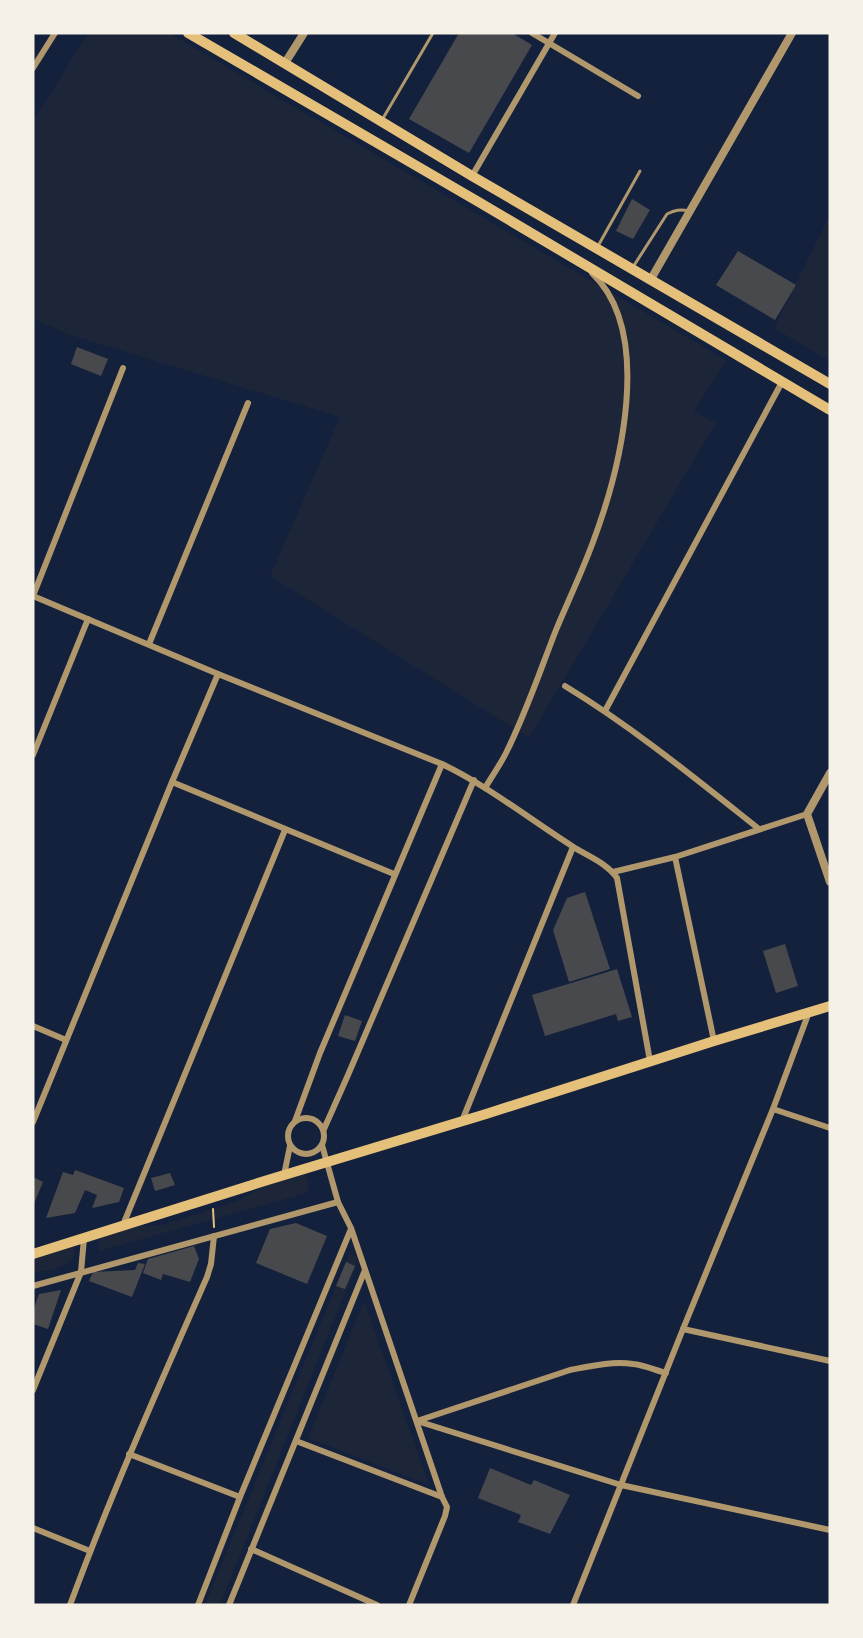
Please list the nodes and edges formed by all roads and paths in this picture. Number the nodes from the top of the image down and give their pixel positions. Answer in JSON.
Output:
{"nodes":[{"id":1,"x":55,"y":33,"type":"edge"},
{"id":2,"x":188,"y":33,"type":"edge"},
{"id":3,"x":234,"y":33,"type":"edge"},
{"id":4,"x":304,"y":33,"type":"edge"},
{"id":5,"x":433,"y":33,"type":"edge"},
{"id":6,"x":532,"y":33,"type":"edge"},
{"id":7,"x":555,"y":33,"type":"edge"},
{"id":8,"x":792,"y":33,"type":"edge"},
{"id":9,"x":549,"y":43,"type":"junction"},
{"id":10,"x":285,"y":63,"type":"junction"},
{"id":11,"x":33,"y":68,"type":"edge"},
{"id":12,"x":638,"y":96,"type":"dead end"},
{"id":13,"x":381,"y":121,"type":"junction"},
{"id":14,"x":640,"y":171,"type":"dead end"},
{"id":15,"x":472,"y":176,"type":"junction"},
{"id":16,"x":690,"y":211,"type":"junction"},
{"id":17,"x":597,"y":248,"type":"junction"},
{"id":18,"x":583,"y":264,"type":"junction"},
{"id":19,"x":632,"y":268,"type":"junction"},
{"id":20,"x":651,"y":279,"type":"junction"},
{"id":21,"x":123,"y":368,"type":"dead end"},
{"id":22,"x":782,"y":382,"type":"junction"},
{"id":23,"x":830,"y":384,"type":"edge"},
{"id":24,"x":248,"y":404,"type":"dead end"},
{"id":25,"x":830,"y":410,"type":"edge"},
{"id":26,"x":33,"y":596,"type":"edge"},
{"id":27,"x":88,"y":619,"type":"junction"},
{"id":28,"x":149,"y":644,"type":"junction"},
{"id":29,"x":218,"y":674,"type":"junction"},
{"id":30,"x":565,"y":686,"type":"dead end"},
{"id":31,"x":605,"y":711,"type":"junction"},
{"id":32,"x":33,"y":755,"type":"edge"},
{"id":33,"x":442,"y":764,"type":"junction"},
{"id":34,"x":830,"y":773,"type":"edge"},
{"id":35,"x":474,"y":780,"type":"junction"},
{"id":36,"x":172,"y":782,"type":"junction"},
{"id":37,"x":485,"y":788,"type":"junction"},
{"id":38,"x":807,"y":814,"type":"junction"},
{"id":39,"x":759,"y":829,"type":"junction"},
{"id":40,"x":285,"y":830,"type":"junction"},
{"id":41,"x":573,"y":847,"type":"junction"},
{"id":42,"x":675,"y":856,"type":"junction"},
{"id":43,"x":613,"y":872,"type":"junction"},
{"id":44,"x":394,"y":874,"type":"junction"},
{"id":45,"x":830,"y":882,"type":"edge"},
{"id":46,"x":830,"y":1006,"type":"edge"},
{"id":47,"x":809,"y":1012,"type":"junction"},
{"id":48,"x":33,"y":1026,"type":"edge"},
{"id":49,"x":66,"y":1040,"type":"junction"},
{"id":50,"x":714,"y":1041,"type":"junction"},
{"id":51,"x":650,"y":1061,"type":"junction"},
{"id":52,"x":773,"y":1109,"type":"junction"},
{"id":53,"x":295,"y":1121,"type":"junction"},
{"id":54,"x":462,"y":1121,"type":"junction"},
{"id":55,"x":33,"y":1122,"type":"edge"},
{"id":56,"x":830,"y":1128,"type":"edge"},
{"id":57,"x":324,"y":1129,"type":"junction"},
{"id":58,"x":322,"y":1145,"type":"junction"},
{"id":59,"x":290,"y":1146,"type":"junction"},
{"id":60,"x":326,"y":1163,"type":"junction"},
{"id":61,"x":284,"y":1176,"type":"junction"},
{"id":62,"x":338,"y":1202,"type":"junction"},
{"id":63,"x":213,"y":1209,"type":"dead end"},
{"id":64,"x":123,"y":1225,"type":"junction"},
{"id":65,"x":351,"y":1228,"type":"junction"},
{"id":66,"x":214,"y":1236,"type":"junction"},
{"id":67,"x":84,"y":1237,"type":"junction"},
{"id":68,"x":33,"y":1254,"type":"edge"},
{"id":69,"x":365,"y":1270,"type":"junction"},
{"id":70,"x":81,"y":1272,"type":"junction"},
{"id":71,"x":33,"y":1287,"type":"edge"},
{"id":72,"x":683,"y":1329,"type":"junction"},
{"id":73,"x":830,"y":1361,"type":"edge"},
{"id":74,"x":666,"y":1373,"type":"junction"},
{"id":75,"x":33,"y":1390,"type":"edge"},
{"id":76,"x":417,"y":1421,"type":"junction"},
{"id":77,"x":296,"y":1441,"type":"junction"},
{"id":78,"x":129,"y":1454,"type":"junction"},
{"id":79,"x":621,"y":1485,"type":"junction"},
{"id":80,"x":240,"y":1497,"type":"junction"},
{"id":81,"x":442,"y":1497,"type":"junction"},
{"id":82,"x":33,"y":1528,"type":"edge"},
{"id":83,"x":830,"y":1530,"type":"edge"},
{"id":84,"x":251,"y":1549,"type":"junction"},
{"id":85,"x":90,"y":1551,"type":"junction"},
{"id":86,"x":70,"y":1605,"type":"edge"},
{"id":87,"x":198,"y":1605,"type":"edge"},
{"id":88,"x":229,"y":1605,"type":"edge"},
{"id":89,"x":377,"y":1605,"type":"edge"},
{"id":90,"x":409,"y":1605,"type":"edge"},
{"id":91,"x":573,"y":1605,"type":"edge"}],
"edges":[{"from":1,"to":11,"type":"street"},
{"from":2,"to":18,"type":"main road"},
{"from":3,"to":10,"type":"main road"},
{"from":4,"to":10,"type":"street"},
{"from":5,"to":13,"type":"lane"},
{"from":6,"to":9,"type":"street"},
{"from":7,"to":9,"type":"street"},
{"from":8,"to":16,"type":"street"},
{"from":9,"to":12,"type":"street"},
{"from":9,"to":15,"type":"street"},
{"from":10,"to":13,"type":"main road"},
{"from":13,"to":15,"type":"main road"},
{"from":14,"to":17,"type":"lane"},
{"from":15,"to":17,"type":"main road"},
{"from":16,"to":19,"type":"lane"},
{"from":16,"to":20,"type":"street"},
{"from":17,"to":19,"type":"main road"},
{"from":18,"to":22,"type":"main road"},
{"from":18,"to":37,"type":"street"},
{"from":19,"to":20,"type":"main road"},
{"from":20,"to":23,"type":"main road"},
{"from":21,"to":26,"type":"street"},
{"from":22,"to":25,"type":"main road"},
{"from":22,"to":31,"type":"street"},
{"from":24,"to":28,"type":"street"},
{"from":26,"to":27,"type":"street"},
{"from":27,"to":28,"type":"street"},
{"from":27,"to":32,"type":"street"},
{"from":28,"to":29,"type":"street"},
{"from":29,"to":33,"type":"street"},
{"from":29,"to":36,"type":"street"},
{"from":30,"to":31,"type":"street"},
{"from":31,"to":39,"type":"street"},
{"from":33,"to":35,"type":"street"},
{"from":33,"to":44,"type":"street"},
{"from":34,"to":38,"type":"street"},
{"from":35,"to":37,"type":"street"},
{"from":35,"to":57,"type":"street"},
{"from":36,"to":40,"type":"street"},
{"from":36,"to":49,"type":"street"},
{"from":37,"to":41,"type":"street"},
{"from":38,"to":39,"type":"street"},
{"from":38,"to":45,"type":"street"},
{"from":39,"to":42,"type":"street"},
{"from":40,"to":44,"type":"street"},
{"from":40,"to":64,"type":"street"},
{"from":41,"to":43,"type":"street"},
{"from":41,"to":54,"type":"street"},
{"from":42,"to":43,"type":"street"},
{"from":42,"to":50,"type":"street"},
{"from":43,"to":51,"type":"street"},
{"from":44,"to":53,"type":"street"},
{"from":46,"to":47,"type":"main road"},
{"from":47,"to":50,"type":"main road"},
{"from":47,"to":52,"type":"street"},
{"from":48,"to":49,"type":"street"},
{"from":49,"to":55,"type":"street"},
{"from":50,"to":51,"type":"main road"},
{"from":51,"to":54,"type":"main road"},
{"from":52,"to":56,"type":"street"},
{"from":52,"to":72,"type":"street"},
{"from":53,"to":57,"type":"street"},
{"from":53,"to":59,"type":"street"},
{"from":54,"to":60,"type":"main road"},
{"from":57,"to":58,"type":"street"},
{"from":58,"to":59,"type":"street"},
{"from":58,"to":60,"type":"street"},
{"from":59,"to":61,"type":"street"},
{"from":60,"to":61,"type":"main road"},
{"from":60,"to":62,"type":"street"},
{"from":61,"to":64,"type":"main road"},
{"from":62,"to":65,"type":"street"},
{"from":62,"to":66,"type":"street"},
{"from":63,"to":66,"type":"path"},
{"from":64,"to":67,"type":"main road"},
{"from":65,"to":69,"type":"street"},
{"from":65,"to":80,"type":"street"},
{"from":66,"to":70,"type":"street"},
{"from":66,"to":78,"type":"street"},
{"from":67,"to":68,"type":"main road"},
{"from":67,"to":70,"type":"street"},
{"from":69,"to":76,"type":"street"},
{"from":69,"to":77,"type":"street"},
{"from":70,"to":71,"type":"street"},
{"from":70,"to":75,"type":"street"},
{"from":72,"to":73,"type":"street"},
{"from":72,"to":74,"type":"street"},
{"from":74,"to":76,"type":"street"},
{"from":74,"to":79,"type":"street"},
{"from":76,"to":79,"type":"street"},
{"from":76,"to":81,"type":"street"},
{"from":77,"to":81,"type":"street"},
{"from":77,"to":84,"type":"street"},
{"from":78,"to":80,"type":"street"},
{"from":78,"to":85,"type":"street"},
{"from":79,"to":83,"type":"street"},
{"from":79,"to":91,"type":"street"},
{"from":80,"to":87,"type":"street"},
{"from":81,"to":90,"type":"street"},
{"from":82,"to":85,"type":"street"},
{"from":84,"to":88,"type":"street"},
{"from":84,"to":89,"type":"street"},
{"from":85,"to":86,"type":"street"}]}
